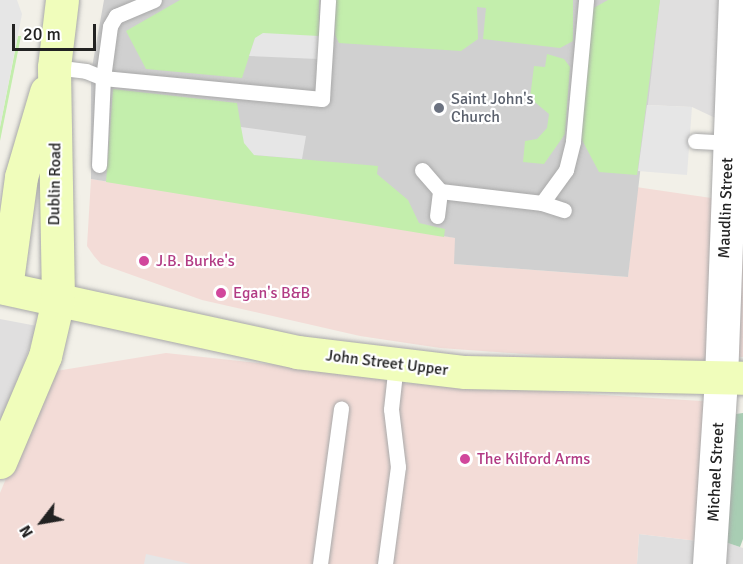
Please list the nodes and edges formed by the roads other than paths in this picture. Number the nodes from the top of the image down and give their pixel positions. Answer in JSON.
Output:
{"nodes":[{"id":1,"x":62,"y":0,"type":"edge"},
{"id":2,"x":154,"y":0,"type":"edge"},
{"id":3,"x":328,"y":0,"type":"edge"},
{"id":4,"x":586,"y":0,"type":"edge"},
{"id":5,"x":735,"y":0,"type":"edge"},
{"id":6,"x":54,"y":67,"type":"junction"},
{"id":7,"x":102,"y":78,"type":"junction"},
{"id":8,"x":695,"y":141,"type":"dead end"},
{"id":9,"x":733,"y":154,"type":"edge"},
{"id":10,"x":99,"y":165,"type":"dead end"},
{"id":11,"x":422,"y":170,"type":"dead end"},
{"id":12,"x":21,"y":177,"type":"junction"},
{"id":13,"x":440,"y":191,"type":"junction"},
{"id":14,"x":542,"y":203,"type":"junction"},
{"id":15,"x":0,"y":204,"type":"edge"},
{"id":16,"x":734,"y":209,"type":"edge"},
{"id":17,"x":564,"y":210,"type":"dead end"},
{"id":18,"x":437,"y":216,"type":"dead end"},
{"id":19,"x":3,"y":288,"type":"edge"},
{"id":20,"x":58,"y":300,"type":"junction"},
{"id":21,"x":396,"y":364,"type":"junction"},
{"id":22,"x":732,"y":379,"type":"edge"},
{"id":23,"x":341,"y":408,"type":"dead end"},
{"id":24,"x":0,"y":462,"type":"edge"},
{"id":25,"x":320,"y":564,"type":"edge"},
{"id":26,"x":385,"y":564,"type":"edge"},
{"id":27,"x":709,"y":564,"type":"edge"}],
"edges":[{"from":1,"to":6,"type":"main road","name":"Dublin Road"},
{"from":2,"to":7,"type":"lane"},
{"from":3,"to":7,"type":"lane"},
{"from":4,"to":14,"type":"lane"},
{"from":5,"to":9,"type":"street","name":"Maudlin Street"},
{"from":6,"to":7,"type":"lane"},
{"from":6,"to":12,"type":"main road","name":"Dublin Road"},
{"from":6,"to":20,"type":"main road","name":"Dublin Road"},
{"from":7,"to":10,"type":"lane"},
{"from":8,"to":9,"type":"lane"},
{"from":9,"to":16,"type":"street","name":"Maudlin Street"},
{"from":11,"to":13,"type":"lane"},
{"from":12,"to":15,"type":"main road"},
{"from":12,"to":19,"type":"main road","name":"Dublin Road"},
{"from":13,"to":14,"type":"lane"},
{"from":13,"to":18,"type":"lane"},
{"from":14,"to":17,"type":"lane"},
{"from":16,"to":22,"type":"street","name":"Maudlin Street"},
{"from":19,"to":20,"type":"main road","name":"John Street Upper"},
{"from":20,"to":21,"type":"main road","name":"John Street Upper"},
{"from":20,"to":24,"type":"main road","name":"Dublin Road"},
{"from":21,"to":22,"type":"main road","name":"John Street Upper"},
{"from":21,"to":26,"type":"lane"},
{"from":22,"to":27,"type":"street","name":"Michael Street"},
{"from":23,"to":25,"type":"lane"}]}
